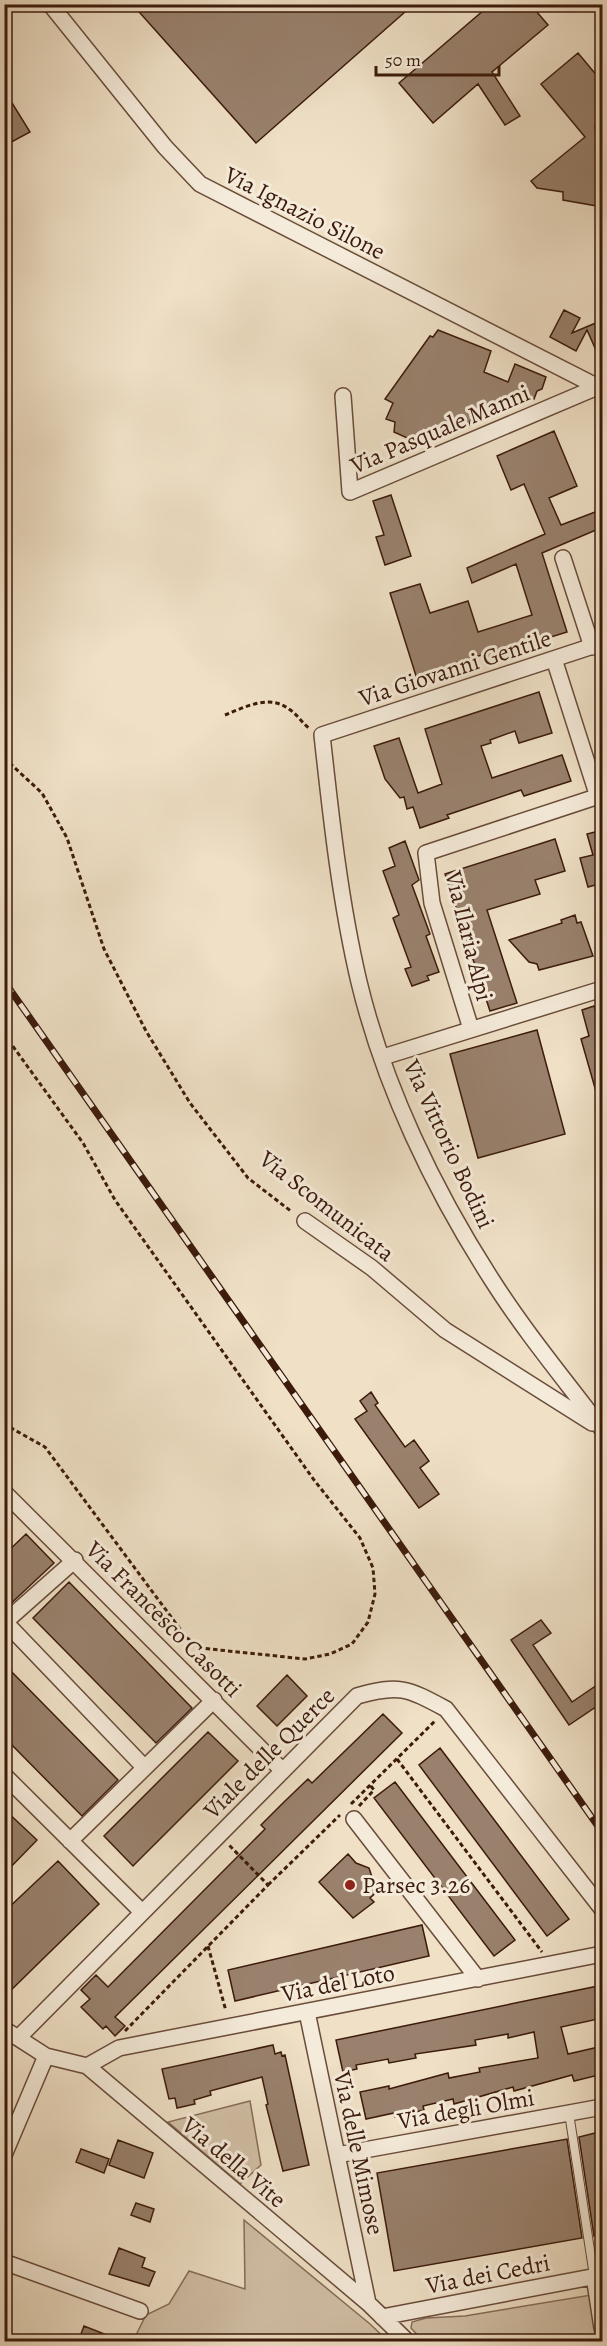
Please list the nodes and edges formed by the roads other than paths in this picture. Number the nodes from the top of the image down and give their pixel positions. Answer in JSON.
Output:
{"nodes":[{"id":1,"x":50,"y":4,"type":"edge"},
{"id":2,"x":601,"y":387,"type":"edge"},
{"id":3,"x":342,"y":396,"type":"dead end"},
{"id":4,"x":563,"y":558,"type":"dead end"},
{"id":5,"x":597,"y":645,"type":"edge"},
{"id":6,"x":554,"y":659,"type":"junction"},
{"id":7,"x":322,"y":735,"type":"joint"},
{"id":8,"x":600,"y":796,"type":"edge"},
{"id":9,"x":603,"y":989,"type":"edge"},
{"id":10,"x":471,"y":1029,"type":"junction"},
{"id":11,"x":383,"y":1057,"type":"junction"},
{"id":12,"x":304,"y":1221,"type":"road end"},
{"id":13,"x":603,"y":1429,"type":"edge"},
{"id":14,"x":7,"y":1500,"type":"edge"},
{"id":15,"x":75,"y":1560,"type":"junction"},
{"id":16,"x":5,"y":1623,"type":"edge"},
{"id":17,"x":214,"y":1700,"type":"junction"},
{"id":18,"x":144,"y":1767,"type":"junction"},
{"id":19,"x":283,"y":1771,"type":"junction"},
{"id":20,"x":4,"y":1775,"type":"edge"},
{"id":21,"x":354,"y":1819,"type":"road end"},
{"id":22,"x":70,"y":1841,"type":"junction"},
{"id":23,"x":603,"y":1909,"type":"edge"},
{"id":24,"x":142,"y":1912,"type":"junction"},
{"id":25,"x":603,"y":1954,"type":"edge"},
{"id":26,"x":478,"y":1978,"type":"junction"},
{"id":27,"x":307,"y":2012,"type":"junction"},
{"id":28,"x":4,"y":2029,"type":"edge"},
{"id":29,"x":18,"y":2038,"type":"junction"},
{"id":30,"x":46,"y":2056,"type":"junction"},
{"id":31,"x":87,"y":2066,"type":"junction"},
{"id":32,"x":603,"y":2107,"type":"edge"},
{"id":33,"x":569,"y":2113,"type":"junction"},
{"id":34,"x":4,"y":2155,"type":"edge"},
{"id":35,"x":337,"y":2155,"type":"junction"},
{"id":36,"x":4,"y":2262,"type":"edge"},
{"id":37,"x":598,"y":2275,"type":"edge"},
{"id":38,"x":368,"y":2303,"type":"junction"},
{"id":39,"x":140,"y":2311,"type":"dead end"},
{"id":40,"x":382,"y":2317,"type":"junction"},
{"id":41,"x":603,"y":2328,"type":"edge"},
{"id":42,"x":408,"y":2342,"type":"edge"}],
"edges":[{"from":1,"to":2,"type":"street","name":"Via Ignazio Silone"},
{"from":2,"to":3,"type":"street","name":"Via Pasquale Manni"},
{"from":4,"to":5,"type":"street"},
{"from":5,"to":6,"type":"street","name":"Via Giovanni Gentile"},
{"from":6,"to":7,"type":"street","name":"Via Giovanni Gentile"},
{"from":6,"to":8,"type":"street"},
{"from":7,"to":11,"type":"street","name":"Via Vittorio Bodini"},
{"from":8,"to":10,"type":"street","name":"Via Ilaria Alpi"},
{"from":9,"to":10,"type":"street"},
{"from":10,"to":11,"type":"street"},
{"from":11,"to":13,"type":"street","name":"Via Vittorio Bodini"},
{"from":12,"to":13,"type":"street","name":"Via Scomunicata"},
{"from":14,"to":15,"type":"street","name":"Via Francesco Casotti"},
{"from":15,"to":16,"type":"street"},
{"from":15,"to":17,"type":"street","name":"Via Francesco Casotti"},
{"from":16,"to":18,"type":"street"},
{"from":17,"to":18,"type":"street"},
{"from":17,"to":19,"type":"street","name":"Via Francesco Casotti"},
{"from":18,"to":22,"type":"street"},
{"from":19,"to":23,"type":"street","name":"Viale delle Querce"},
{"from":19,"to":24,"type":"street","name":"Viale delle Querce"},
{"from":20,"to":22,"type":"street"},
{"from":21,"to":26,"type":"street"},
{"from":22,"to":24,"type":"street"},
{"from":24,"to":29,"type":"street","name":"Viale delle Querce"},
{"from":25,"to":26,"type":"street","name":"Via del Loto"},
{"from":26,"to":27,"type":"street","name":"Via del Loto"},
{"from":27,"to":31,"type":"street","name":"Via del Loto"},
{"from":27,"to":35,"type":"street","name":"Via delle Mimose"},
{"from":28,"to":29,"type":"street","name":"Via della Vite"},
{"from":29,"to":30,"type":"street","name":"Via della Vite"},
{"from":30,"to":31,"type":"street","name":"Via della Vite"},
{"from":30,"to":34,"type":"street"},
{"from":31,"to":38,"type":"street","name":"Via della Vite"},
{"from":32,"to":33,"type":"street","name":"Via degli Olmi"},
{"from":33,"to":35,"type":"street","name":"Via degli Olmi"},
{"from":33,"to":37,"type":"lane"},
{"from":35,"to":38,"type":"street","name":"Via delle Mimose"},
{"from":36,"to":39,"type":"street"},
{"from":37,"to":40,"type":"street","name":"Via dei Cedri"},
{"from":37,"to":41,"type":"street"},
{"from":38,"to":40,"type":"street","name":"Via della Vite"},
{"from":40,"to":42,"type":"street","name":"Via della Vite"}]}
